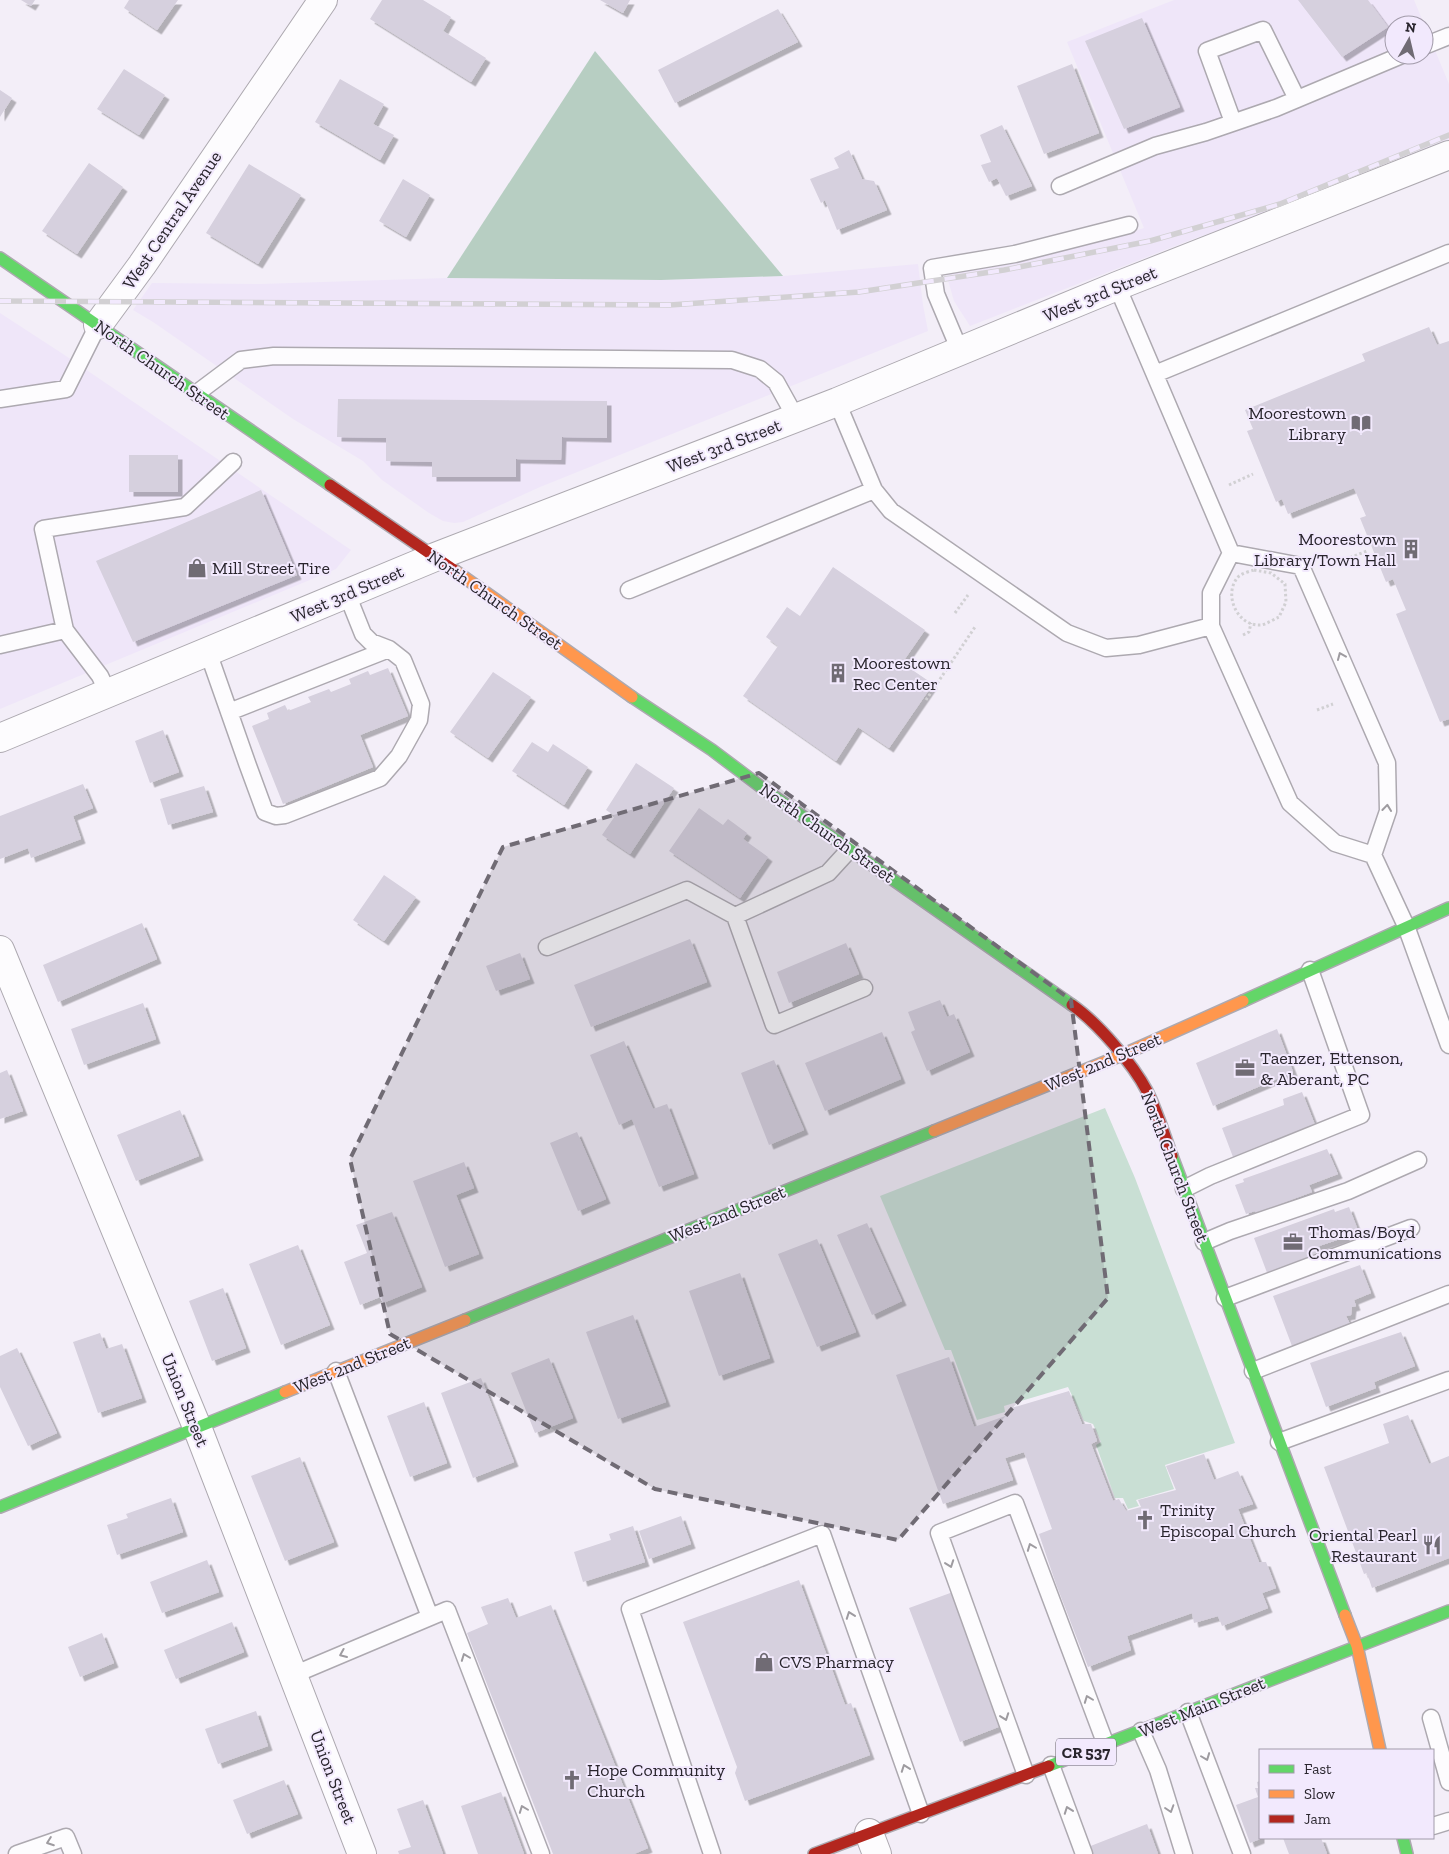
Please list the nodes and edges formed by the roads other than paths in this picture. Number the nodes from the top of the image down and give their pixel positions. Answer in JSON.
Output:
{"nodes":[{"id":1,"x":323,"y":0,"type":"edge"},
{"id":2,"x":1449,"y":36,"type":"edge"},
{"id":3,"x":1434,"y":42,"type":"edge"},
{"id":4,"x":1384,"y":63,"type":"edge"},
{"id":5,"x":1297,"y":99,"type":"junction"},
{"id":6,"x":1233,"y":122,"type":"junction"},
{"id":7,"x":1449,"y":154,"type":"edge"},
{"id":8,"x":1060,"y":186,"type":"dead end"},
{"id":9,"x":1129,"y":225,"type":"dead end"},
{"id":10,"x":1449,"y":253,"type":"edge"},
{"id":11,"x":0,"y":258,"type":"edge"},
{"id":12,"x":1117,"y":286,"type":"junction"},
{"id":13,"x":98,"y":325,"type":"junction"},
{"id":14,"x":960,"y":351,"type":"junction"},
{"id":15,"x":1155,"y":374,"type":"junction"},
{"id":16,"x":196,"y":393,"type":"junction"},
{"id":17,"x":0,"y":399,"type":"edge"},
{"id":18,"x":837,"y":402,"type":"junction"},
{"id":19,"x":796,"y":418,"type":"junction"},
{"id":20,"x":233,"y":462,"type":"dead end"},
{"id":21,"x":874,"y":490,"type":"junction"},
{"id":22,"x":1231,"y":553,"type":"junction"},
{"id":23,"x":435,"y":557,"type":"junction"},
{"id":24,"x":629,"y":590,"type":"dead end"},
{"id":25,"x":346,"y":594,"type":"junction"},
{"id":26,"x":1211,"y":626,"type":"junction"},
{"id":27,"x":65,"y":630,"type":"junction"},
{"id":28,"x":0,"y":645,"type":"edge"},
{"id":29,"x":389,"y":649,"type":"junction"},
{"id":30,"x":208,"y":652,"type":"junction"},
{"id":31,"x":108,"y":693,"type":"junction"},
{"id":32,"x":229,"y":712,"type":"junction"},
{"id":33,"x":0,"y":738,"type":"edge"},
{"id":34,"x":850,"y":849,"type":"junction"},
{"id":35,"x":1373,"y":855,"type":"junction"},
{"id":36,"x":1449,"y":908,"type":"edge"},
{"id":37,"x":735,"y":916,"type":"junction"},
{"id":38,"x":1406,"y":926,"type":"junction"},
{"id":39,"x":547,"y":946,"type":"dead end"},
{"id":40,"x":0,"y":950,"type":"edge"},
{"id":41,"x":1310,"y":970,"type":"junction"},
{"id":42,"x":864,"y":988,"type":"dead end"},
{"id":43,"x":1444,"y":1013,"type":"edge"},
{"id":44,"x":1449,"y":1044,"type":"edge"},
{"id":45,"x":1122,"y":1055,"type":"junction"},
{"id":46,"x":1418,"y":1160,"type":"dead end"},
{"id":47,"x":1184,"y":1189,"type":"junction"},
{"id":48,"x":1411,"y":1228,"type":"dead end"},
{"id":49,"x":1204,"y":1242,"type":"junction"},
{"id":50,"x":1449,"y":1294,"type":"edge"},
{"id":51,"x":1225,"y":1298,"type":"junction"},
{"id":52,"x":336,"y":1371,"type":"junction"},
{"id":53,"x":1253,"y":1371,"type":"junction"},
{"id":54,"x":1449,"y":1380,"type":"edge"},
{"id":55,"x":197,"y":1427,"type":"junction"},
{"id":56,"x":1279,"y":1442,"type":"junction"},
{"id":57,"x":0,"y":1507,"type":"edge"},
{"id":58,"x":1449,"y":1611,"type":"edge"},
{"id":59,"x":430,"y":1617,"type":"junction"},
{"id":60,"x":1357,"y":1646,"type":"junction"},
{"id":61,"x":293,"y":1675,"type":"junction"},
{"id":62,"x":1188,"y":1712,"type":"junction"},
{"id":63,"x":1431,"y":1718,"type":"dead end"},
{"id":64,"x":1141,"y":1731,"type":"junction"},
{"id":65,"x":1106,"y":1745,"type":"junction"},
{"id":66,"x":1380,"y":1749,"type":"edge"},
{"id":67,"x":1051,"y":1765,"type":"junction"},
{"id":68,"x":1026,"y":1775,"type":"junction"},
{"id":69,"x":1449,"y":1782,"type":"edge"},
{"id":70,"x":921,"y":1814,"type":"junction"},
{"id":71,"x":1449,"y":1822,"type":"edge"},
{"id":72,"x":1434,"y":1826,"type":"edge"},
{"id":73,"x":1403,"y":1839,"type":"edge"},
{"id":74,"x":873,"y":1844,"type":"edge"},
{"id":75,"x":17,"y":1854,"type":"edge"},
{"id":76,"x":73,"y":1854,"type":"edge"},
{"id":77,"x":362,"y":1854,"type":"edge"},
{"id":78,"x":540,"y":1854,"type":"edge"},
{"id":79,"x":712,"y":1854,"type":"edge"},
{"id":80,"x":815,"y":1854,"type":"edge"},
{"id":81,"x":1084,"y":1854,"type":"edge"},
{"id":82,"x":1184,"y":1854,"type":"edge"},
{"id":83,"x":1242,"y":1854,"type":"edge"},
{"id":84,"x":1407,"y":1854,"type":"edge"}],
"edges":[{"from":1,"to":13,"type":"street","name":"West Central Avenue"},
{"from":2,"to":3,"type":"lane"},
{"from":4,"to":5,"type":"lane"},
{"from":5,"to":6,"type":"lane"},
{"from":5,"to":6,"type":"lane"},
{"from":6,"to":8,"type":"lane"},
{"from":7,"to":12,"type":"street","name":"West 3rd Street"},
{"from":9,"to":14,"type":"lane"},
{"from":10,"to":15,"type":"lane"},
{"from":11,"to":13,"type":"main road","name":"North Church Street"},
{"from":12,"to":14,"type":"street","name":"West 3rd Street"},
{"from":12,"to":15,"type":"lane"},
{"from":13,"to":16,"type":"main road","name":"North Church Street"},
{"from":13,"to":17,"type":"lane","name":"West Central Avenue"},
{"from":14,"to":18,"type":"street","name":"West 3rd Street"},
{"from":15,"to":22,"type":"lane"},
{"from":16,"to":19,"type":"lane"},
{"from":16,"to":23,"type":"main road","name":"North Church Street"},
{"from":18,"to":19,"type":"street","name":"West 3rd Street"},
{"from":18,"to":21,"type":"lane"},
{"from":19,"to":23,"type":"street","name":"West 3rd Street"},
{"from":20,"to":27,"type":"lane"},
{"from":21,"to":24,"type":"lane"},
{"from":21,"to":26,"type":"lane"},
{"from":22,"to":26,"type":"lane"},
{"from":35,"to":22,"type":"lane","one_way":true},
{"from":23,"to":25,"type":"street","name":"West 3rd Street"},
{"from":23,"to":34,"type":"main road","name":"North Church Street"},
{"from":25,"to":29,"type":"lane"},
{"from":25,"to":30,"type":"street","name":"West 3rd Street"},
{"from":26,"to":35,"type":"lane"},
{"from":27,"to":28,"type":"lane"},
{"from":27,"to":31,"type":"lane"},
{"from":29,"to":32,"type":"lane"},
{"from":29,"to":32,"type":"lane"},
{"from":30,"to":31,"type":"street","name":"West 3rd Street"},
{"from":30,"to":32,"type":"lane"},
{"from":31,"to":33,"type":"street","name":"West 3rd Street"},
{"from":34,"to":37,"type":"lane"},
{"from":34,"to":45,"type":"main road","name":"North Church Street"},
{"from":35,"to":38,"type":"lane"},
{"from":36,"to":38,"type":"main road","name":"West 2nd Street"},
{"from":37,"to":39,"type":"lane"},
{"from":37,"to":42,"type":"lane"},
{"from":38,"to":41,"type":"main road","name":"West 2nd Street"},
{"from":38,"to":43,"type":"lane"},
{"from":40,"to":55,"type":"street","name":"Union Street"},
{"from":41,"to":45,"type":"main road","name":"West 2nd Street"},
{"from":41,"to":47,"type":"lane"},
{"from":43,"to":44,"type":"lane"},
{"from":45,"to":47,"type":"main road","name":"North Church Street"},
{"from":45,"to":52,"type":"main road","name":"West 2nd Street"},
{"from":46,"to":49,"type":"lane"},
{"from":47,"to":49,"type":"main road","name":"North Church Street"},
{"from":48,"to":51,"type":"lane"},
{"from":49,"to":51,"type":"main road","name":"North Church Street"},
{"from":50,"to":53,"type":"lane"},
{"from":51,"to":53,"type":"main road","name":"North Church Street"},
{"from":52,"to":55,"type":"main road","name":"West 2nd Street"},
{"from":52,"to":59,"type":"lane"},
{"from":53,"to":56,"type":"main road","name":"North Church Street"},
{"from":54,"to":56,"type":"lane"},
{"from":55,"to":57,"type":"main road","name":"West 2nd Street"},
{"from":55,"to":61,"type":"street","name":"Union Street"},
{"from":56,"to":60,"type":"main road","name":"North Church Street"},
{"from":58,"to":60,"type":"main road","name":"West Main Street","number":"CR 537"},
{"from":59,"to":61,"type":"lane","one_way":true},
{"from":78,"to":59,"type":"lane","one_way":true},
{"from":60,"to":62,"type":"main road","name":"West Main Street","number":"CR 537"},
{"from":60,"to":66,"type":"main road","name":"North Church Street"},
{"from":61,"to":77,"type":"street","name":"Union Street"},
{"from":62,"to":64,"type":"main road","name":"West Main Street","number":"CR 537"},
{"from":62,"to":83,"type":"lane","one_way":true},
{"from":63,"to":69,"type":"lane"},
{"from":64,"to":65,"type":"main road","name":"West Main Street","number":"CR 537"},
{"from":64,"to":82,"type":"lane","one_way":true},
{"from":65,"to":67,"type":"main road","name":"West Main Street","number":"CR 537"},
{"from":65,"to":68,"type":"lane","one_way":true},
{"from":67,"to":68,"type":"main road","name":"West Main Street","number":"CR 537"},
{"from":81,"to":67,"type":"lane","one_way":true},
{"from":68,"to":70,"type":"main road","name":"West Main Street","number":"CR 537"},
{"from":70,"to":74,"type":"main road","name":"West Main Street","number":"CR 537"},
{"from":70,"to":79,"type":"lane","one_way":true},
{"from":71,"to":72,"type":"lane"},
{"from":73,"to":84,"type":"main road"},
{"from":74,"to":80,"type":"main road","name":"West Main Street","number":"CR 537"},
{"from":76,"to":75,"type":"lane","one_way":true}]}
